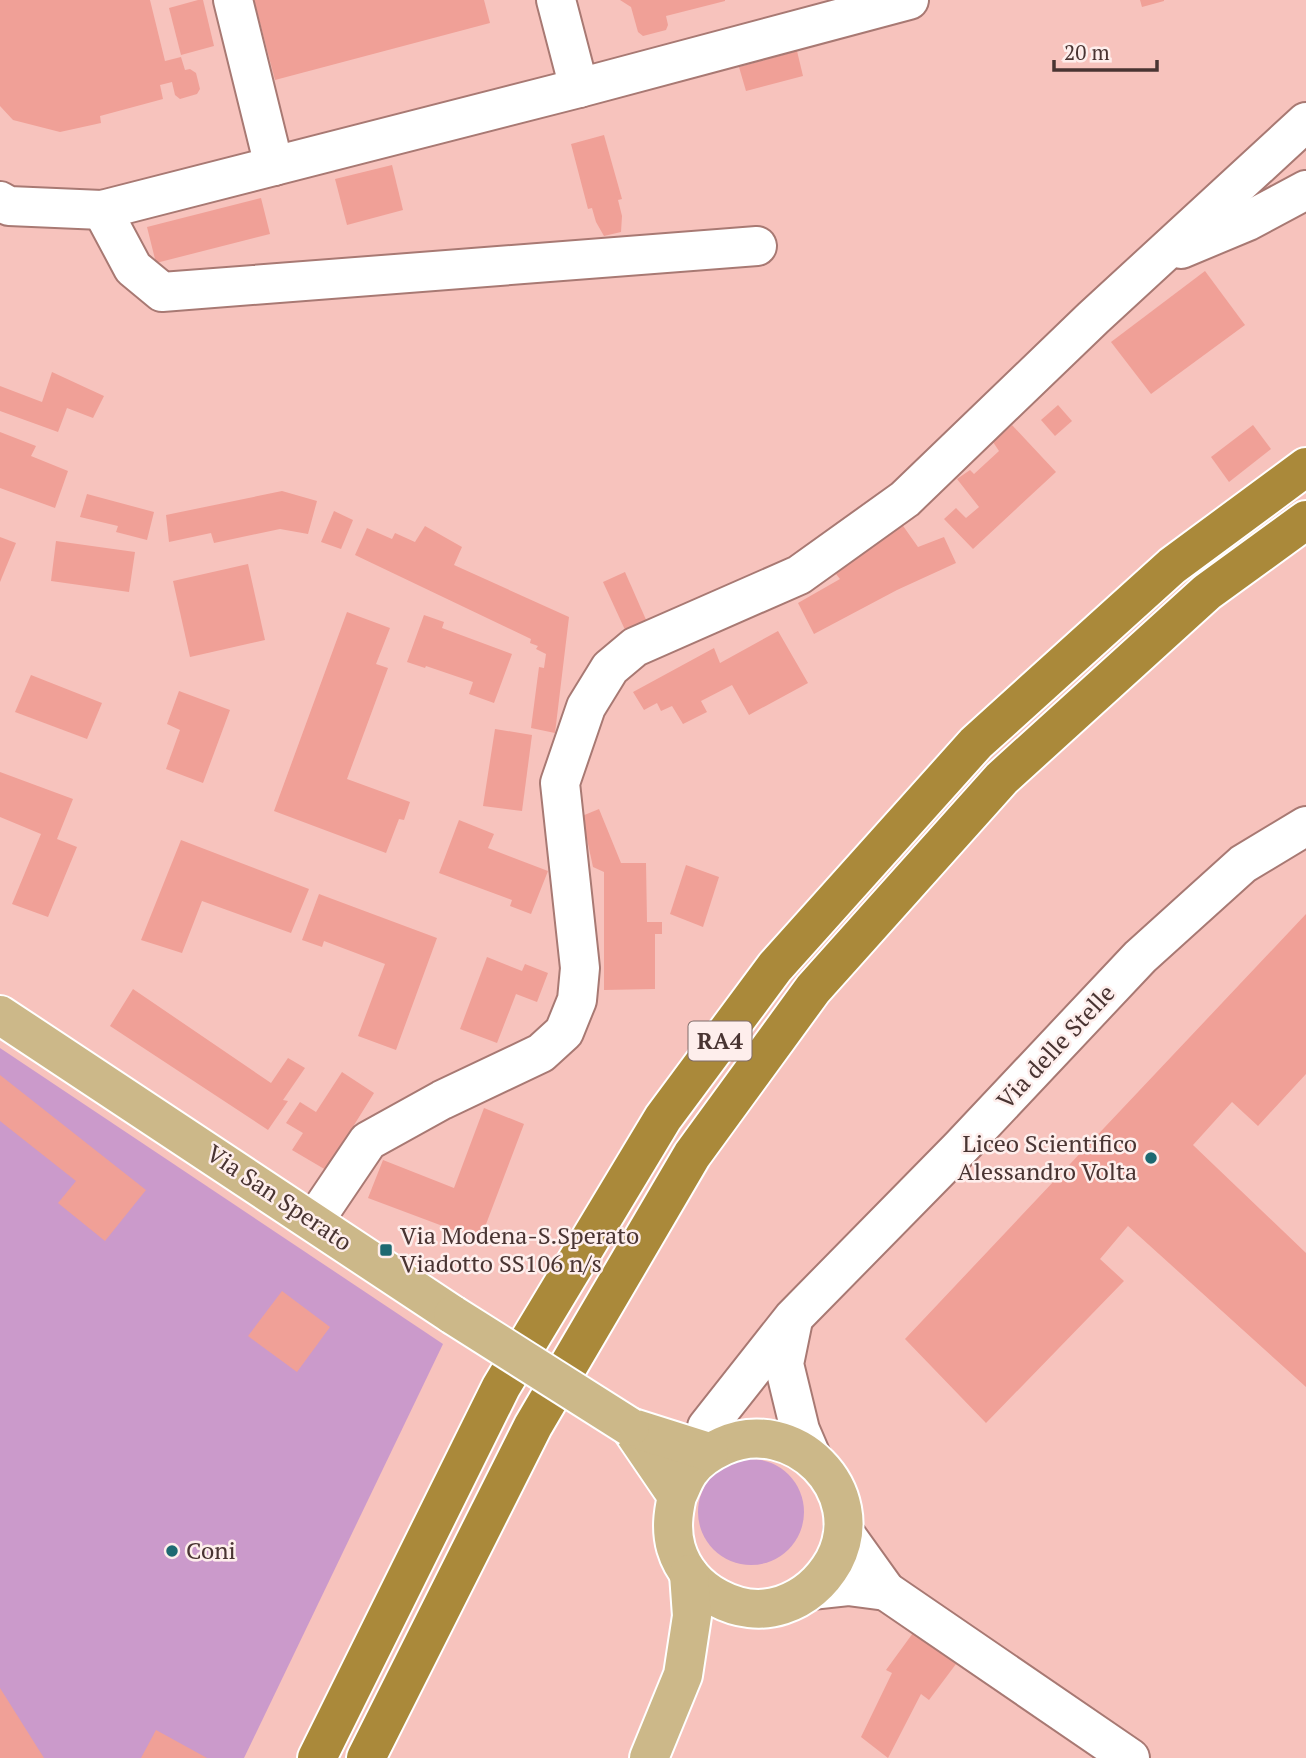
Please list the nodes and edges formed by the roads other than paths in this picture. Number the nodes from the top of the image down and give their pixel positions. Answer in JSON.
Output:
{"nodes":[{"id":1,"x":233,"y":0,"type":"edge"},
{"id":2,"x":556,"y":0,"type":"edge"},
{"id":3,"x":909,"y":0,"type":"edge"},
{"id":4,"x":579,"y":88,"type":"junction"},
{"id":5,"x":1306,"y":122,"type":"edge"},
{"id":6,"x":274,"y":166,"type":"junction"},
{"id":7,"x":1306,"y":190,"type":"edge"},
{"id":8,"x":0,"y":201,"type":"edge"},
{"id":9,"x":102,"y":210,"type":"junction"},
{"id":10,"x":757,"y":246,"type":"dead end"},
{"id":11,"x":1157,"y":259,"type":"junction"},
{"id":12,"x":1306,"y":467,"type":"edge"},
{"id":13,"x":1306,"y":520,"type":"edge"},
{"id":14,"x":1306,"y":827,"type":"edge"},
{"id":15,"x":0,"y":1015,"type":"edge"},
{"id":16,"x":314,"y":1221,"type":"junction"},
{"id":17,"x":793,"y":1318,"type":"junction"},
{"id":18,"x":630,"y":1427,"type":"junction"},
{"id":19,"x":709,"y":1452,"type":"junction"},
{"id":20,"x":812,"y":1458,"type":"junction"},
{"id":21,"x":677,"y":1496,"type":"junction"},
{"id":22,"x":843,"y":1531,"type":"junction"},
{"id":23,"x":689,"y":1574,"type":"junction"},
{"id":24,"x":811,"y":1590,"type":"junction"},
{"id":25,"x":886,"y":1591,"type":"junction"},
{"id":26,"x":754,"y":1609,"type":"junction"},
{"id":27,"x":683,"y":1675,"type":"junction"},
{"id":28,"x":317,"y":1758,"type":"edge"},
{"id":29,"x":366,"y":1758,"type":"edge"},
{"id":30,"x":649,"y":1758,"type":"edge"},
{"id":31,"x":1130,"y":1758,"type":"edge"}],
"edges":[{"from":1,"to":6,"type":"street"},
{"from":2,"to":4,"type":"street"},
{"from":3,"to":4,"type":"street"},
{"from":4,"to":6,"type":"street"},
{"from":5,"to":11,"type":"street"},
{"from":6,"to":9,"type":"street"},
{"from":7,"to":11,"type":"street"},
{"from":8,"to":9,"type":"street"},
{"from":9,"to":10,"type":"street"},
{"from":11,"to":16,"type":"street"},
{"from":12,"to":28,"type":"highway","number":"RA4"},
{"from":13,"to":29,"type":"highway","number":"RA4"},
{"from":14,"to":17,"type":"street","name":"Via delle Stelle"},
{"from":15,"to":16,"type":"main road","name":"Via San Sperato"},
{"from":16,"to":18,"type":"main road","name":"Via San Sperato","bridge":true},
{"from":17,"to":19,"type":"street","name":"Via delle Stelle"},
{"from":17,"to":20,"type":"street"},
{"from":18,"to":19,"type":"main road"},
{"from":18,"to":21,"type":"main road"},
{"from":19,"to":20,"type":"main road"},
{"from":19,"to":21,"type":"main road"},
{"from":20,"to":22,"type":"main road"},
{"from":21,"to":23,"type":"main road"},
{"from":22,"to":24,"type":"main road"},
{"from":22,"to":25,"type":"street"},
{"from":23,"to":26,"type":"main road"},
{"from":23,"to":27,"type":"main road"},
{"from":24,"to":25,"type":"street"},
{"from":24,"to":26,"type":"main road"},
{"from":25,"to":31,"type":"street"},
{"from":26,"to":27,"type":"main road"},
{"from":27,"to":30,"type":"main road"}]}
